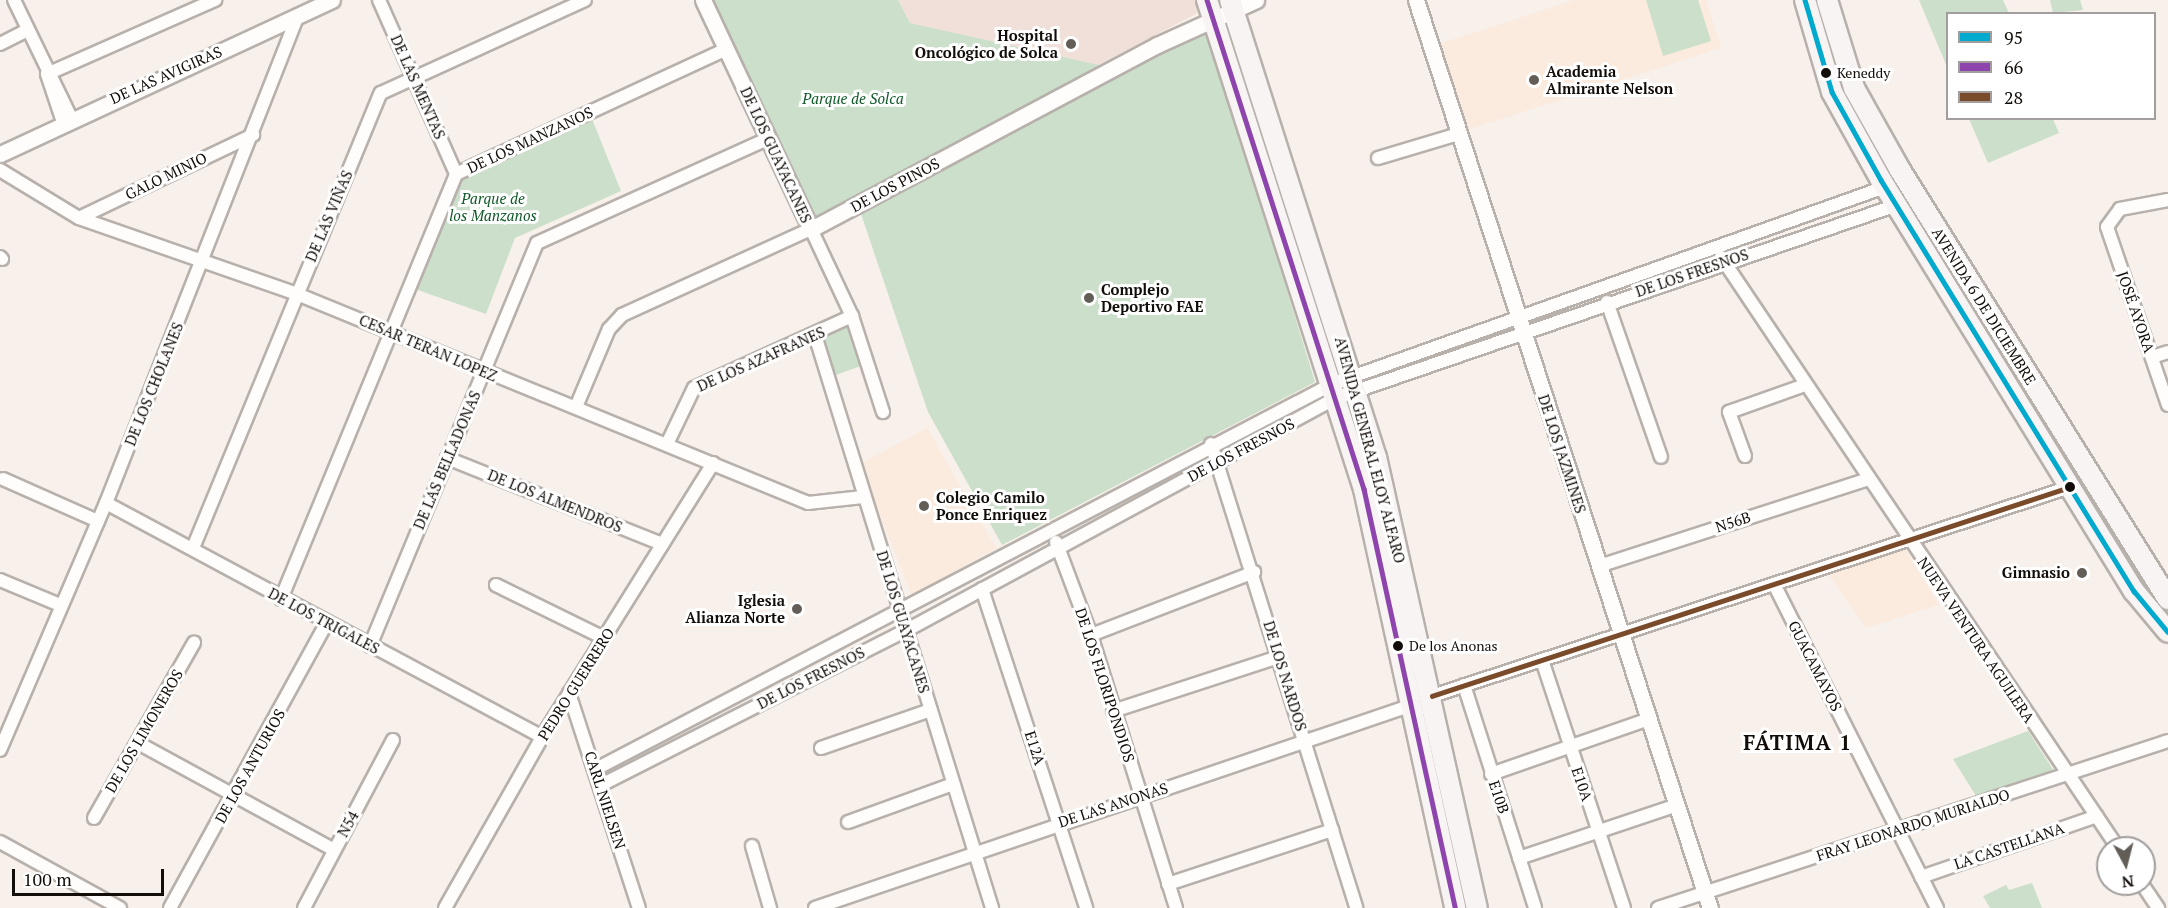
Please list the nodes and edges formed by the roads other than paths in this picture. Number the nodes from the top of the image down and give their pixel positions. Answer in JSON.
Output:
{"nodes":[{"id":1,"x":14,"y":0,"type":"edge"},
{"id":2,"x":215,"y":0,"type":"edge"},
{"id":3,"x":332,"y":0,"type":"edge"},
{"id":4,"x":379,"y":0,"type":"edge"},
{"id":5,"x":585,"y":0,"type":"edge"},
{"id":6,"x":703,"y":0,"type":"edge"},
{"id":7,"x":1256,"y":0,"type":"edge"},
{"id":8,"x":1416,"y":0,"type":"edge"},
{"id":9,"x":1805,"y":0,"type":"edge"},
{"id":10,"x":1827,"y":0,"type":"edge"},
{"id":11,"x":1232,"y":4,"type":"edge"},
{"id":12,"x":1210,"y":8,"type":"edge"},
{"id":13,"x":298,"y":15,"type":"junction"},
{"id":14,"x":25,"y":31,"type":"junction"},
{"id":15,"x":0,"y":45,"type":"edge"},
{"id":16,"x":726,"y":49,"type":"junction"},
{"id":17,"x":47,"y":74,"type":"junction"},
{"id":18,"x":412,"y":75,"type":"junction"},
{"id":19,"x":67,"y":120,"type":"junction"},
{"id":20,"x":1458,"y":134,"type":"junction"},
{"id":21,"x":253,"y":135,"type":"junction"},
{"id":22,"x":767,"y":139,"type":"junction"},
{"id":23,"x":0,"y":154,"type":"edge"},
{"id":24,"x":1378,"y":158,"type":"dead end"},
{"id":25,"x":0,"y":170,"type":"edge"},
{"id":26,"x":456,"y":174,"type":"junction"},
{"id":27,"x":1905,"y":178,"type":"junction"},
{"id":28,"x":1885,"y":187,"type":"junction"},
{"id":29,"x":1916,"y":197,"type":"junction"},
{"id":30,"x":2168,"y":200,"type":"edge"},
{"id":31,"x":1897,"y":205,"type":"junction"},
{"id":32,"x":79,"y":218,"type":"junction"},
{"id":33,"x":811,"y":229,"type":"junction"},
{"id":34,"x":1717,"y":250,"type":"junction"},
{"id":35,"x":202,"y":261,"type":"junction"},
{"id":36,"x":1724,"y":262,"type":"junction"},
{"id":37,"x":297,"y":294,"type":"junction"},
{"id":38,"x":1607,"y":302,"type":"junction"},
{"id":39,"x":852,"y":316,"type":"junction"},
{"id":40,"x":1518,"y":324,"type":"junction"},
{"id":41,"x":392,"y":332,"type":"junction"},
{"id":42,"x":815,"y":335,"type":"junction"},
{"id":43,"x":2168,"y":352,"type":"edge"},
{"id":44,"x":2152,"y":357,"type":"junction"},
{"id":45,"x":484,"y":372,"type":"junction"},
{"id":46,"x":1354,"y":383,"type":"junction"},
{"id":47,"x":1805,"y":385,"type":"junction"},
{"id":48,"x":1334,"y":391,"type":"junction"},
{"id":49,"x":2168,"y":405,"type":"edge"},
{"id":50,"x":576,"y":407,"type":"junction"},
{"id":51,"x":884,"y":412,"type":"dead end"},
{"id":52,"x":667,"y":444,"type":"junction"},
{"id":53,"x":1211,"y":444,"type":"junction"},
{"id":54,"x":1744,"y":456,"type":"dead end"},
{"id":55,"x":1661,"y":457,"type":"dead end"},
{"id":56,"x":447,"y":458,"type":"junction"},
{"id":57,"x":1218,"y":462,"type":"junction"},
{"id":58,"x":713,"y":463,"type":"junction"},
{"id":59,"x":3,"y":479,"type":"dead end"},
{"id":60,"x":1868,"y":479,"type":"junction"},
{"id":61,"x":2070,"y":487,"type":"junction"},
{"id":62,"x":863,"y":497,"type":"junction"},
{"id":63,"x":106,"y":503,"type":"junction"},
{"id":64,"x":98,"y":521,"type":"junction"},
{"id":65,"x":1053,"y":533,"type":"junction"},
{"id":66,"x":1909,"y":540,"type":"junction"},
{"id":67,"x":662,"y":544,"type":"junction"},
{"id":68,"x":194,"y":548,"type":"junction"},
{"id":69,"x":1058,"y":549,"type":"junction"},
{"id":70,"x":1599,"y":566,"type":"junction"},
{"id":71,"x":1254,"y":572,"type":"junction"},
{"id":72,"x":0,"y":580,"type":"edge"},
{"id":73,"x":1774,"y":584,"type":"junction"},
{"id":74,"x":496,"y":585,"type":"dead end"},
{"id":75,"x":2164,"y":588,"type":"edge"},
{"id":76,"x":982,"y":589,"type":"junction"},
{"id":77,"x":281,"y":599,"type":"junction"},
{"id":78,"x":60,"y":605,"type":"junction"},
{"id":79,"x":902,"y":612,"type":"junction"},
{"id":80,"x":327,"y":623,"type":"junction"},
{"id":81,"x":907,"y":630,"type":"junction"},
{"id":82,"x":2168,"y":632,"type":"edge"},
{"id":83,"x":1622,"y":634,"type":"junction"},
{"id":84,"x":1091,"y":635,"type":"junction"},
{"id":85,"x":604,"y":638,"type":"junction"},
{"id":86,"x":194,"y":643,"type":"dead end"},
{"id":87,"x":370,"y":645,"type":"junction"},
{"id":88,"x":835,"y":646,"type":"junction"},
{"id":89,"x":1278,"y":657,"type":"junction"},
{"id":90,"x":1542,"y":660,"type":"junction"},
{"id":91,"x":843,"y":662,"type":"junction"},
{"id":92,"x":1464,"y":685,"type":"junction"},
{"id":93,"x":569,"y":693,"type":"junction"},
{"id":94,"x":739,"y":696,"type":"junction"},
{"id":95,"x":1432,"y":696,"type":"junction"},
{"id":96,"x":1412,"y":705,"type":"junction"},
{"id":97,"x":747,"y":710,"type":"junction"},
{"id":98,"x":931,"y":710,"type":"junction"},
{"id":99,"x":1113,"y":711,"type":"junction"},
{"id":100,"x":1649,"y":719,"type":"junction"},
{"id":101,"x":542,"y":737,"type":"junction"},
{"id":102,"x":393,"y":740,"type":"dead end"},
{"id":103,"x":1304,"y":741,"type":"junction"},
{"id":104,"x":2168,"y":741,"type":"edge"},
{"id":105,"x":138,"y":743,"type":"junction"},
{"id":106,"x":1569,"y":747,"type":"junction"},
{"id":107,"x":821,"y":748,"type":"dead end"},
{"id":108,"x":0,"y":750,"type":"edge"},
{"id":109,"x":596,"y":769,"type":"junction"},
{"id":110,"x":1491,"y":774,"type":"junction"},
{"id":111,"x":2065,"y":775,"type":"junction"},
{"id":112,"x":953,"y":784,"type":"junction"},
{"id":113,"x":601,"y":785,"type":"junction"},
{"id":114,"x":1141,"y":795,"type":"junction"},
{"id":115,"x":235,"y":796,"type":"junction"},
{"id":116,"x":1677,"y":805,"type":"junction"},
{"id":117,"x":2097,"y":816,"type":"junction"},
{"id":118,"x":94,"y":818,"type":"dead end"},
{"id":119,"x":849,"y":822,"type":"dead end"},
{"id":120,"x":1059,"y":823,"type":"junction"},
{"id":121,"x":1332,"y":830,"type":"junction"},
{"id":122,"x":1897,"y":830,"type":"junction"},
{"id":123,"x":1598,"y":831,"type":"junction"},
{"id":124,"x":2110,"y":836,"type":"edge"},
{"id":125,"x":0,"y":842,"type":"edge"},
{"id":126,"x":752,"y":846,"type":"dead end"},
{"id":127,"x":334,"y":850,"type":"junction"},
{"id":128,"x":974,"y":851,"type":"junction"},
{"id":129,"x":1519,"y":858,"type":"junction"},
{"id":130,"x":1921,"y":877,"type":"junction"},
{"id":131,"x":1168,"y":884,"type":"junction"},
{"id":132,"x":1707,"y":901,"type":"edge"},
{"id":133,"x":820,"y":907,"type":"edge"},
{"id":134,"x":120,"y":908,"type":"edge"},
{"id":135,"x":170,"y":908,"type":"edge"},
{"id":136,"x":304,"y":908,"type":"edge"},
{"id":137,"x":445,"y":908,"type":"edge"},
{"id":138,"x":639,"y":908,"type":"edge"},
{"id":139,"x":770,"y":908,"type":"edge"},
{"id":140,"x":992,"y":908,"type":"edge"},
{"id":141,"x":1086,"y":908,"type":"edge"},
{"id":142,"x":1176,"y":908,"type":"edge"},
{"id":143,"x":1356,"y":908,"type":"edge"},
{"id":144,"x":1455,"y":908,"type":"edge"},
{"id":145,"x":1477,"y":908,"type":"edge"},
{"id":146,"x":1535,"y":908,"type":"edge"},
{"id":147,"x":1624,"y":908,"type":"edge"},
{"id":148,"x":1658,"y":908,"type":"edge"},
{"id":149,"x":1937,"y":908,"type":"edge"}],
"edges":[{"from":1,"to":14,"type":"street"},
{"from":2,"to":17,"type":"street"},
{"from":3,"to":13,"type":"street","name":"DE LAS AVIGIRAS"},
{"from":4,"to":18,"type":"street","name":"DE LAS MENTAS"},
{"from":5,"to":18,"type":"street","name":"DE LAS VIÑAS"},
{"from":6,"to":16,"type":"street","name":"DE LOS GUAYACANES"},
{"from":7,"to":11,"type":"street","name":"DE LOS PINOS"},
{"from":8,"to":20,"type":"street","name":"DE LOS JAZMINES"},
{"from":9,"to":28,"type":"main road","name":"AVENIDA 6 DE DICIEMBRE"},
{"from":10,"to":27,"type":"main road","name":"AVENIDA 6 DE DICIEMBRE"},
{"from":11,"to":12,"type":"street","name":"DE LOS PINOS"},
{"from":11,"to":46,"type":"main road","name":"AVENIDA GENERAL ELOY ALFARO"},
{"from":12,"to":33,"type":"street","name":"DE LOS PINOS"},
{"from":12,"to":48,"type":"main road","name":"AVENIDA GENERAL ELOY ALFARO"},
{"from":13,"to":19,"type":"street","name":"DE LAS AVIGIRAS"},
{"from":13,"to":21,"type":"street","name":"DE LOS CHOLANES"},
{"from":14,"to":15,"type":"street"},
{"from":14,"to":17,"type":"street"},
{"from":16,"to":22,"type":"street","name":"DE LOS GUAYACANES"},
{"from":16,"to":26,"type":"street","name":"DE LOS MANZANOS"},
{"from":17,"to":19,"type":"street"},
{"from":18,"to":26,"type":"street","name":"DE LAS MENTAS"},
{"from":18,"to":37,"type":"street","name":"DE LAS VIÑAS"},
{"from":19,"to":23,"type":"street","name":"DE LAS AVIGIRAS"},
{"from":20,"to":24,"type":"street"},
{"from":20,"to":40,"type":"street","name":"DE LOS JAZMINES"},
{"from":21,"to":32,"type":"street","name":"GALO MINIO"},
{"from":21,"to":35,"type":"street","name":"DE LOS CHOLANES"},
{"from":22,"to":33,"type":"street","name":"DE LOS GUAYACANES"},
{"from":22,"to":45,"type":"street","name":"DE LAS BELLADONAS"},
{"from":25,"to":32,"type":"street","name":"CESAR TERAN LOPEZ"},
{"from":26,"to":41,"type":"street","name":"DE LOS MANZANOS"},
{"from":27,"to":28,"type":"street","name":"DE LOS FRESNOS"},
{"from":27,"to":29,"type":"main road","name":"AVENIDA 6 DE DICIEMBRE"},
{"from":28,"to":31,"type":"main road","name":"AVENIDA 6 DE DICIEMBRE"},
{"from":28,"to":34,"type":"street","name":"DE LOS FRESNOS"},
{"from":29,"to":31,"type":"street","name":"DE LOS FRESNOS"},
{"from":29,"to":75,"type":"main road","name":"AVENIDA 6 DE DICIEMBRE"},
{"from":30,"to":44,"type":"street","name":"JOSÉ AYORA"},
{"from":31,"to":36,"type":"street","name":"DE LOS FRESNOS"},
{"from":31,"to":61,"type":"main road","name":"AVENIDA 6 DE DICIEMBRE"},
{"from":32,"to":35,"type":"street","name":"CESAR TERAN LOPEZ"},
{"from":33,"to":39,"type":"street","name":"DE LOS GUAYACANES"},
{"from":33,"to":50,"type":"street","name":"DE LOS PINOS"},
{"from":34,"to":36,"type":"street","name":"NUEVA VENTURA AGUILERA"},
{"from":34,"to":40,"type":"street","name":"DE LOS FRESNOS"},
{"from":35,"to":37,"type":"street","name":"CESAR TERAN LOPEZ"},
{"from":35,"to":63,"type":"street","name":"DE LOS CHOLANES"},
{"from":36,"to":38,"type":"street","name":"DE LOS FRESNOS"},
{"from":36,"to":47,"type":"street","name":"NUEVA VENTURA AGUILERA"},
{"from":37,"to":41,"type":"street","name":"CESAR TERAN LOPEZ"},
{"from":37,"to":68,"type":"street","name":"DE LAS VIÑAS"},
{"from":38,"to":40,"type":"street","name":"DE LOS FRESNOS"},
{"from":38,"to":55,"type":"street"},
{"from":39,"to":42,"type":"street","name":"DE LOS AZAFRANES"},
{"from":39,"to":51,"type":"street","name":"DE LOS GUAYACANES"},
{"from":40,"to":46,"type":"street","name":"DE LOS FRESNOS"},
{"from":40,"to":70,"type":"street","name":"DE LOS JAZMINES"},
{"from":41,"to":45,"type":"street","name":"CESAR TERAN LOPEZ"},
{"from":41,"to":77,"type":"street","name":"DE LOS MANZANOS"},
{"from":42,"to":52,"type":"street","name":"DE LOS AZAFRANES"},
{"from":42,"to":62,"type":"street","name":"DE LOS GUAYACANES"},
{"from":43,"to":44,"type":"street"},
{"from":44,"to":49,"type":"street","name":"JOSÉ AYORA"},
{"from":45,"to":50,"type":"street","name":"CESAR TERAN LOPEZ"},
{"from":45,"to":56,"type":"street","name":"DE LAS BELLADONAS"},
{"from":46,"to":48,"type":"street","name":"DE LOS FRESNOS"},
{"from":46,"to":95,"type":"main road","name":"AVENIDA GENERAL ELOY ALFARO"},
{"from":47,"to":54,"type":"street"},
{"from":47,"to":60,"type":"street","name":"NUEVA VENTURA AGUILERA"},
{"from":48,"to":53,"type":"street","name":"DE LOS FRESNOS"},
{"from":48,"to":57,"type":"street","name":"DE LOS FRESNOS"},
{"from":48,"to":96,"type":"main road","name":"AVENIDA GENERAL ELOY ALFARO"},
{"from":50,"to":52,"type":"street","name":"CESAR TERAN LOPEZ"},
{"from":52,"to":58,"type":"street","name":"CESAR TERAN LOPEZ"},
{"from":53,"to":57,"type":"street","name":"DE LOS NARDOS"},
{"from":53,"to":65,"type":"street","name":"DE LOS FRESNOS"},
{"from":56,"to":67,"type":"street","name":"DE LOS ALMENDROS"},
{"from":56,"to":87,"type":"street","name":"DE LAS BELLADONAS"},
{"from":57,"to":69,"type":"street","name":"DE LOS FRESNOS"},
{"from":57,"to":71,"type":"street","name":"DE LOS NARDOS"},
{"from":58,"to":62,"type":"street","name":"CESAR TERAN LOPEZ"},
{"from":58,"to":67,"type":"street","name":"PEDRO GUERRERO"},
{"from":59,"to":64,"type":"street"},
{"from":60,"to":66,"type":"street","name":"NUEVA VENTURA AGUILERA"},
{"from":60,"to":70,"type":"street","name":"N56B"},
{"from":61,"to":66,"type":"street"},
{"from":61,"to":82,"type":"main road","name":"AVENIDA 6 DE DICIEMBRE"},
{"from":62,"to":79,"type":"street","name":"DE LOS GUAYACANES"},
{"from":63,"to":64,"type":"street","name":"DE LOS CHOLANES"},
{"from":63,"to":68,"type":"street","name":"DE LOS TRIGALES"},
{"from":64,"to":78,"type":"street","name":"DE LOS CHOLANES"},
{"from":65,"to":69,"type":"street","name":"DE LOS FLORIPONDIOS"},
{"from":65,"to":79,"type":"street","name":"DE LOS FRESNOS"},
{"from":66,"to":73,"type":"street"},
{"from":66,"to":111,"type":"street","name":"NUEVA VENTURA AGUILERA"},
{"from":67,"to":85,"type":"street","name":"PEDRO GUERRERO"},
{"from":68,"to":77,"type":"street","name":"DE LOS TRIGALES"},
{"from":69,"to":76,"type":"street","name":"DE LOS FRESNOS"},
{"from":69,"to":84,"type":"street","name":"DE LOS FLORIPONDIOS"},
{"from":70,"to":83,"type":"street","name":"DE LOS JAZMINES"},
{"from":71,"to":84,"type":"street"},
{"from":71,"to":89,"type":"street","name":"DE LOS NARDOS"},
{"from":72,"to":78,"type":"street"},
{"from":73,"to":83,"type":"street"},
{"from":73,"to":122,"type":"street","name":"GUACAMAYOS"},
{"from":74,"to":85,"type":"street"},
{"from":76,"to":81,"type":"street","name":"DE LOS FRESNOS"},
{"from":76,"to":120,"type":"street","name":"E12A"},
{"from":77,"to":80,"type":"street","name":"DE LOS TRIGALES"},
{"from":78,"to":108,"type":"street","name":"DE LOS CHOLANES"},
{"from":79,"to":81,"type":"street","name":"DE LOS GUAYACANES"},
{"from":79,"to":88,"type":"street","name":"DE LOS FRESNOS"},
{"from":80,"to":87,"type":"street","name":"DE LOS TRIGALES"},
{"from":80,"to":115,"type":"street","name":"DE LOS ANTURIOS"},
{"from":81,"to":91,"type":"street","name":"DE LOS FRESNOS"},
{"from":81,"to":98,"type":"street","name":"DE LOS GUAYACANES"},
{"from":83,"to":90,"type":"street"},
{"from":83,"to":100,"type":"street","name":"DE LOS JAZMINES"},
{"from":84,"to":99,"type":"street","name":"DE LOS FLORIPONDIOS"},
{"from":85,"to":93,"type":"street","name":"PEDRO GUERRERO"},
{"from":86,"to":105,"type":"street","name":"DE LOS LIMONEROS"},
{"from":87,"to":101,"type":"street","name":"DE LOS TRIGALES"},
{"from":88,"to":91,"type":"street"},
{"from":88,"to":94,"type":"street","name":"DE LOS FRESNOS"},
{"from":89,"to":99,"type":"street"},
{"from":89,"to":103,"type":"street","name":"DE LOS NARDOS"},
{"from":90,"to":92,"type":"street"},
{"from":90,"to":106,"type":"street","name":"E10A"},
{"from":91,"to":97,"type":"street","name":"DE LOS FRESNOS"},
{"from":92,"to":95,"type":"street"},
{"from":92,"to":110,"type":"street","name":"E10B"},
{"from":93,"to":101,"type":"street","name":"PEDRO GUERRERO"},
{"from":93,"to":109,"type":"street","name":"CARL NIELSEN"},
{"from":94,"to":97,"type":"street"},
{"from":94,"to":109,"type":"street","name":"DE LOS FRESNOS"},
{"from":95,"to":145,"type":"main road","name":"AVENIDA GENERAL ELOY ALFARO"},
{"from":96,"to":103,"type":"street","name":"DE LAS ANONAS"},
{"from":96,"to":144,"type":"main road","name":"AVENIDA GENERAL ELOY ALFARO"},
{"from":97,"to":113,"type":"street","name":"DE LOS FRESNOS"},
{"from":98,"to":107,"type":"street"},
{"from":98,"to":112,"type":"street","name":"DE LOS GUAYACANES"},
{"from":99,"to":114,"type":"street","name":"DE LOS FLORIPONDIOS"},
{"from":100,"to":106,"type":"street"},
{"from":100,"to":116,"type":"street","name":"DE LOS JAZMINES"},
{"from":101,"to":137,"type":"street","name":"PEDRO GUERRERO"},
{"from":102,"to":127,"type":"street","name":"N54"},
{"from":103,"to":114,"type":"street","name":"DE LAS ANONAS"},
{"from":103,"to":121,"type":"street","name":"DE LOS NARDOS"},
{"from":104,"to":111,"type":"street","name":"FRAY LEONARDO MURIALDO"},
{"from":105,"to":115,"type":"street"},
{"from":105,"to":118,"type":"street","name":"DE LOS LIMONEROS"},
{"from":106,"to":110,"type":"street"},
{"from":106,"to":123,"type":"street","name":"E10A"},
{"from":109,"to":113,"type":"street","name":"CARL NIELSEN"},
{"from":110,"to":129,"type":"street","name":"E10B"},
{"from":111,"to":117,"type":"street","name":"NUEVA VENTURA AGUILERA"},
{"from":111,"to":122,"type":"street","name":"FRAY LEONARDO MURIALDO"},
{"from":112,"to":119,"type":"street"},
{"from":112,"to":128,"type":"street","name":"DE LOS GUAYACANES"},
{"from":113,"to":138,"type":"street","name":"CARL NIELSEN"},
{"from":114,"to":120,"type":"street","name":"DE LAS ANONAS"},
{"from":114,"to":131,"type":"street","name":"DE LOS FLORIPONDIOS"},
{"from":115,"to":127,"type":"street"},
{"from":115,"to":135,"type":"street","name":"DE LOS ANTURIOS"},
{"from":116,"to":123,"type":"street"},
{"from":116,"to":132,"type":"street","name":"DE LOS JAZMINES"},
{"from":117,"to":124,"type":"street","name":"NUEVA VENTURA AGUILERA"},
{"from":117,"to":130,"type":"street","name":"LA CASTELLANA"},
{"from":120,"to":128,"type":"street","name":"DE LAS ANONAS"},
{"from":120,"to":141,"type":"street","name":"E12A"},
{"from":121,"to":131,"type":"street"},
{"from":121,"to":143,"type":"street","name":"DE LOS NARDOS"},
{"from":122,"to":130,"type":"street","name":"GUACAMAYOS"},
{"from":122,"to":132,"type":"street","name":"FRAY LEONARDO MURIALDO"},
{"from":123,"to":129,"type":"street"},
{"from":123,"to":147,"type":"street","name":"E10A"},
{"from":125,"to":134,"type":"street"},
{"from":126,"to":139,"type":"street"},
{"from":127,"to":136,"type":"street","name":"N54"},
{"from":128,"to":133,"type":"street","name":"DE LAS ANONAS"},
{"from":128,"to":140,"type":"street","name":"DE LOS GUAYACANES"},
{"from":129,"to":146,"type":"street","name":"E10B"},
{"from":130,"to":149,"type":"street","name":"GUACAMAYOS"},
{"from":131,"to":142,"type":"street","name":"DE LOS FLORIPONDIOS"},
{"from":132,"to":148,"type":"street","name":"FRAY LEONARDO MURIALDO"}]}
